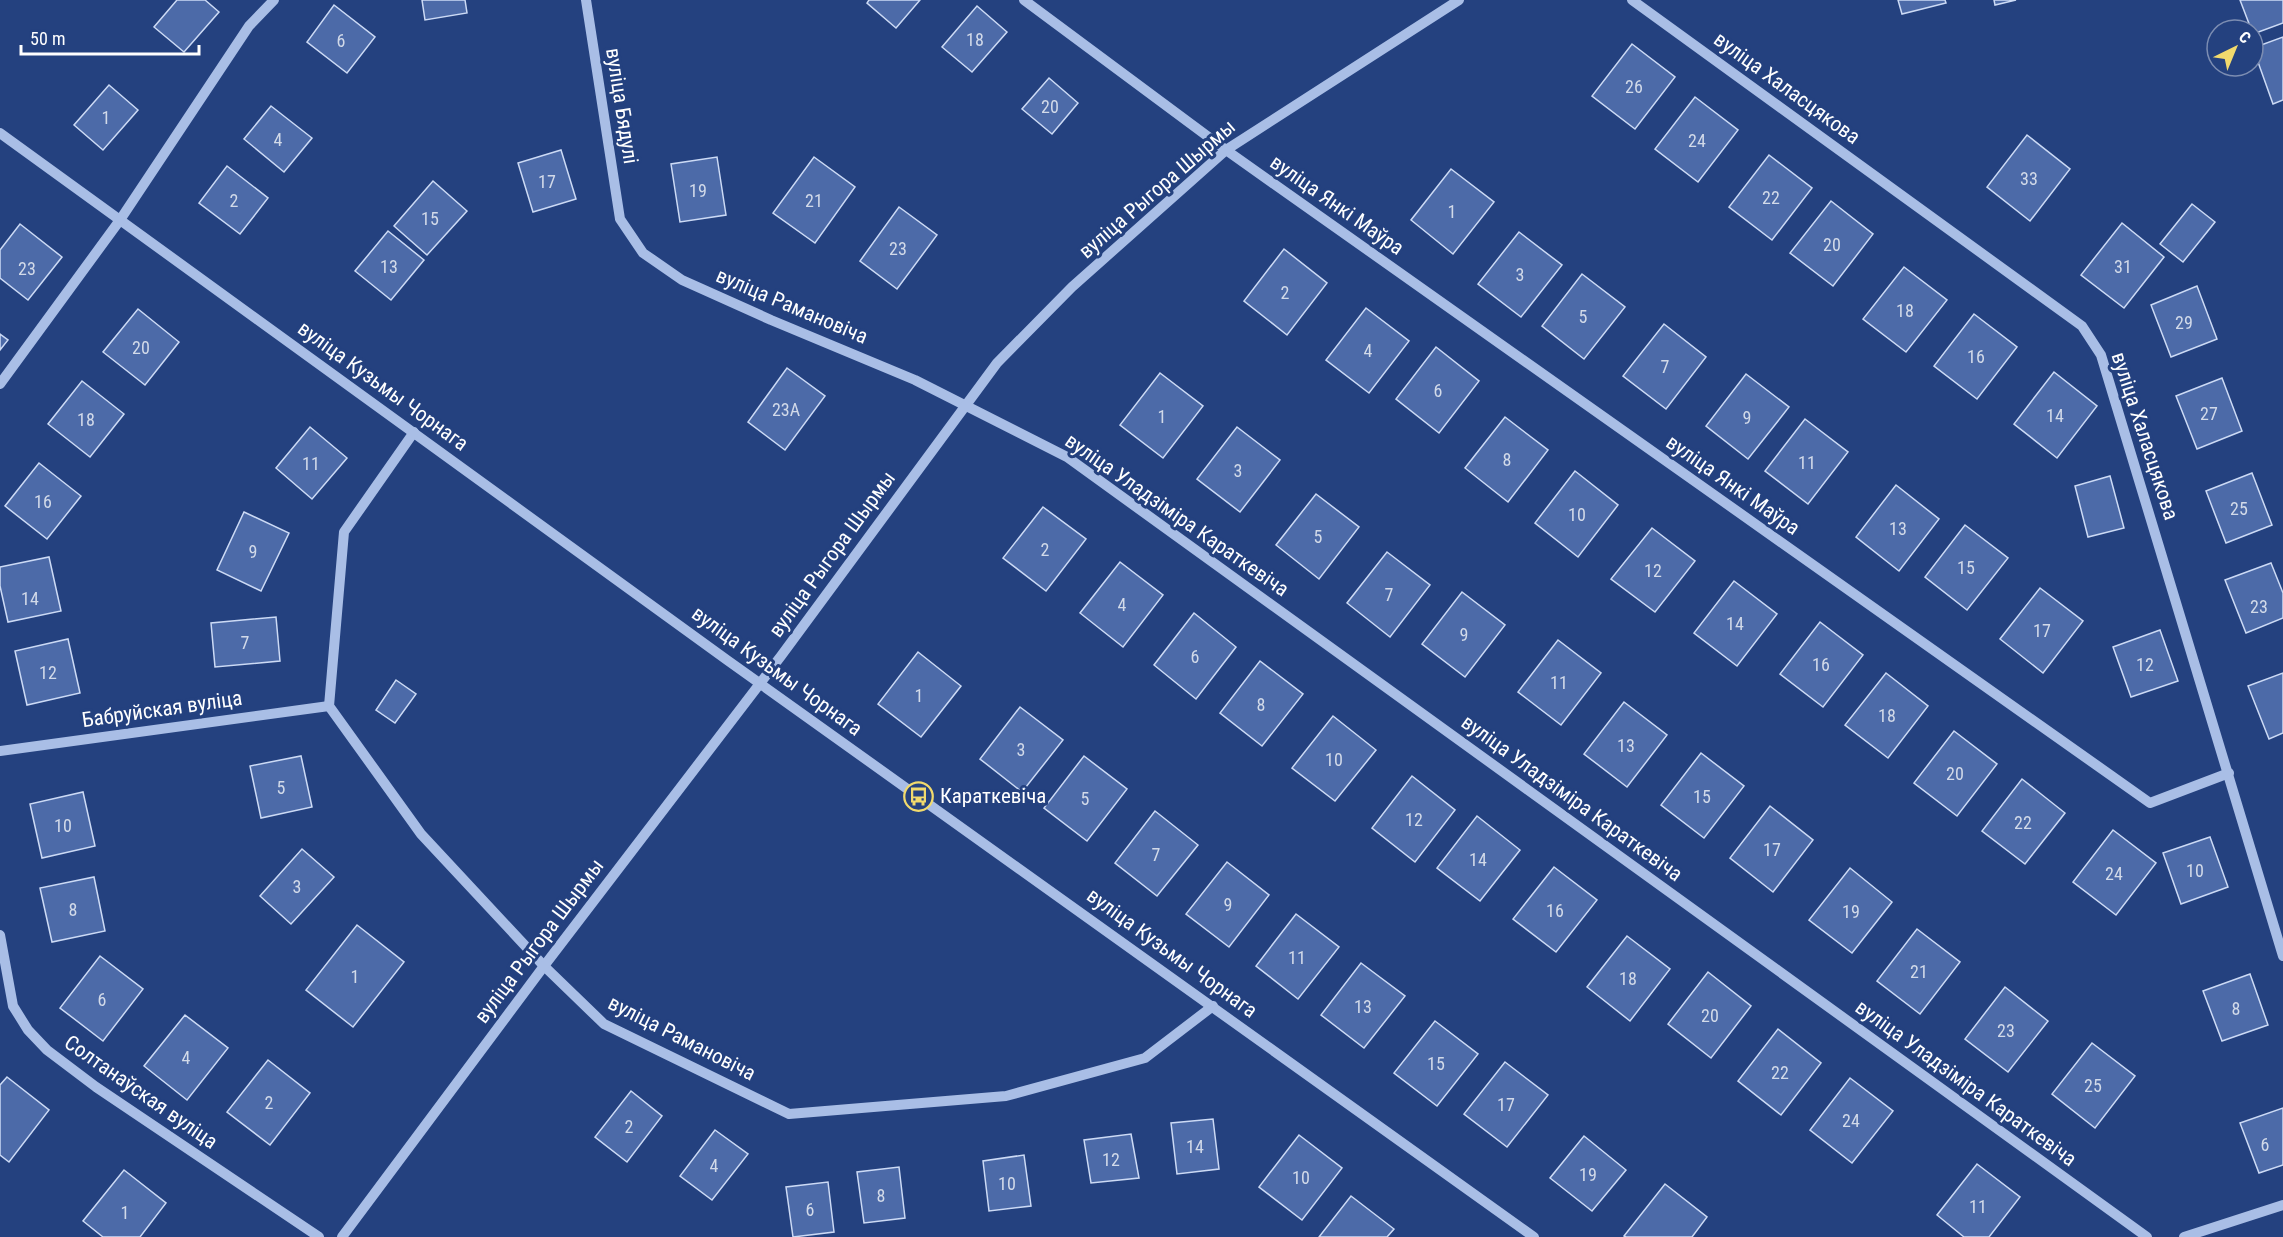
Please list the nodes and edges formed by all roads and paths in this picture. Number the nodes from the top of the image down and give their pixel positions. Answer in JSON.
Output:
{"nodes":[{"id":1,"x":274,"y":0,"type":"edge"},
{"id":2,"x":586,"y":0,"type":"edge"},
{"id":3,"x":1024,"y":0,"type":"edge"},
{"id":4,"x":1459,"y":0,"type":"edge"},
{"id":5,"x":1632,"y":0,"type":"edge"},
{"id":6,"x":0,"y":133,"type":"edge"},
{"id":7,"x":1226,"y":150,"type":"junction"},
{"id":8,"x":620,"y":219,"type":"joint"},
{"id":9,"x":120,"y":220,"type":"junction"},
{"id":10,"x":0,"y":384,"type":"edge"},
{"id":11,"x":966,"y":405,"type":"junction"},
{"id":12,"x":414,"y":432,"type":"junction"},
{"id":13,"x":760,"y":683,"type":"junction"},
{"id":14,"x":329,"y":706,"type":"junction"},
{"id":15,"x":0,"y":751,"type":"edge"},
{"id":16,"x":2229,"y":773,"type":"junction"},
{"id":17,"x":0,"y":935,"type":"edge"},
{"id":18,"x":2283,"y":956,"type":"edge"},
{"id":19,"x":544,"y":966,"type":"junction"},
{"id":20,"x":1214,"y":1006,"type":"junction"},
{"id":21,"x":2283,"y":1205,"type":"edge"},
{"id":22,"x":319,"y":1237,"type":"edge"},
{"id":23,"x":342,"y":1237,"type":"edge"},
{"id":24,"x":1534,"y":1237,"type":"edge"},
{"id":25,"x":2147,"y":1237,"type":"edge"},
{"id":26,"x":2184,"y":1237,"type":"edge"}],
"edges":[{"from":1,"to":9,"type":"street"},
{"from":2,"to":8,"type":"street","name":"вуліца Бядулі"},
{"from":3,"to":7,"type":"street"},
{"from":4,"to":7,"type":"street","name":"вуліца Рыгора Шырмы"},
{"from":5,"to":16,"type":"street","name":"вуліца Халасцякова"},
{"from":6,"to":9,"type":"street","name":"вуліца Кузьмы Чорнага"},
{"from":7,"to":11,"type":"street","name":"вуліца Рыгора Шырмы"},
{"from":7,"to":16,"type":"street","name":"вуліца Янкі Маўра"},
{"from":8,"to":11,"type":"street","name":"вуліца Рамановіча"},
{"from":9,"to":10,"type":"street"},
{"from":9,"to":12,"type":"street","name":"вуліца Кузьмы Чорнага"},
{"from":11,"to":13,"type":"street","name":"вуліца Рыгора Шырмы"},
{"from":11,"to":25,"type":"street","name":"вуліца Уладзіміра Караткевіча"},
{"from":12,"to":13,"type":"street","name":"вуліца Кузьмы Чорнага"},
{"from":12,"to":14,"type":"street"},
{"from":13,"to":19,"type":"street","name":"вуліца Рыгора Шырмы"},
{"from":13,"to":20,"type":"street","name":"вуліца Кузьмы Чорнага"},
{"from":14,"to":15,"type":"street","name":"Бабруйская вуліца"},
{"from":14,"to":19,"type":"street","name":"вуліца Рамановіча"},
{"from":16,"to":18,"type":"street","name":"вуліца Халасцякова"},
{"from":17,"to":22,"type":"street","name":"Солтанаўская вуліца"},
{"from":19,"to":20,"type":"street","name":"вуліца Рамановіча"},
{"from":19,"to":23,"type":"street","name":"вуліца Рыгора Шырмы"},
{"from":20,"to":24,"type":"street","name":"вуліца Кузьмы Чорнага"},
{"from":21,"to":26,"type":"street"}]}
